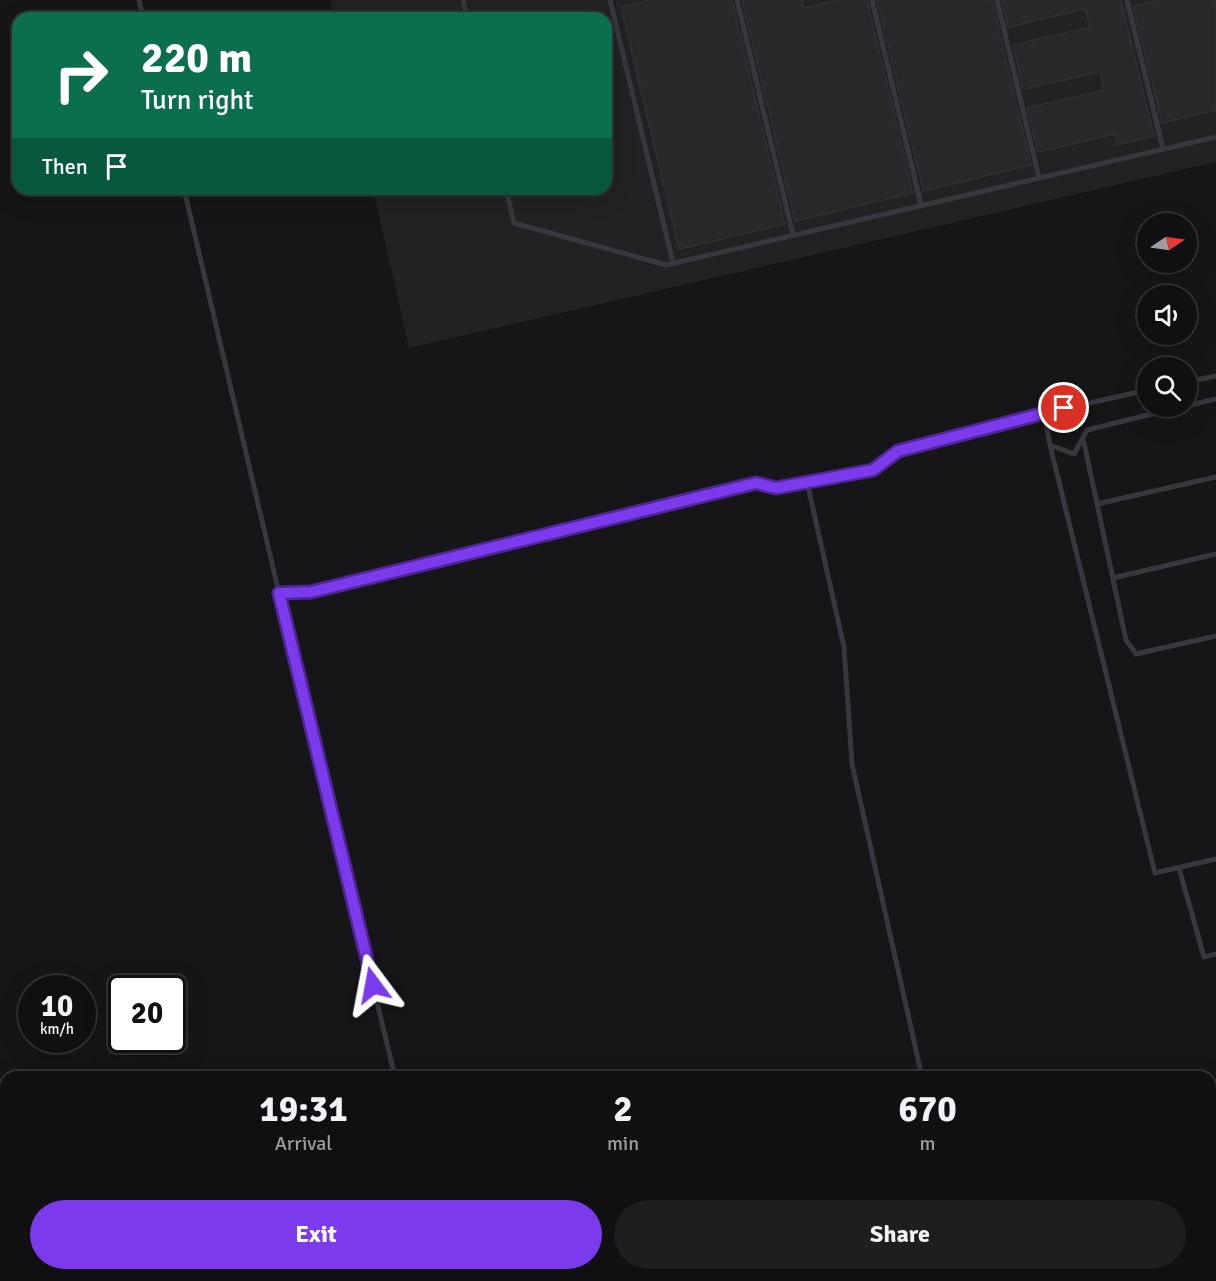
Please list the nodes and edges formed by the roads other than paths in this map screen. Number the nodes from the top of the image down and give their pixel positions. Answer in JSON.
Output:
{"nodes":[{"id":1,"x":610,"y":0,"type":"edge"},
{"id":2,"x":737,"y":0,"type":"edge"},
{"id":3,"x":872,"y":0,"type":"edge"},
{"id":4,"x":997,"y":0,"type":"edge"},
{"id":5,"x":1127,"y":0,"type":"edge"},
{"id":6,"x":1216,"y":136,"type":"edge"},
{"id":7,"x":1163,"y":149,"type":"junction"},
{"id":8,"x":1039,"y":178,"type":"junction"},
{"id":9,"x":184,"y":195,"type":"edge"},
{"id":10,"x":507,"y":195,"type":"edge"},
{"id":11,"x":921,"y":205,"type":"junction"},
{"id":12,"x":794,"y":235,"type":"junction"},
{"id":13,"x":673,"y":263,"type":"junction"},
{"id":14,"x":1216,"y":376,"type":"edge"},
{"id":15,"x":1197,"y":380,"type":"edge"},
{"id":16,"x":1137,"y":392,"type":"edge"},
{"id":17,"x":1216,"y":399,"type":"edge"},
{"id":18,"x":1197,"y":403,"type":"edge"},
{"id":19,"x":1044,"y":413,"type":"junction"},
{"id":20,"x":1140,"y":417,"type":"edge"},
{"id":21,"x":1083,"y":438,"type":"junction"},
{"id":22,"x":1050,"y":445,"type":"junction"},
{"id":23,"x":1216,"y":477,"type":"edge"},
{"id":24,"x":807,"y":482,"type":"junction"},
{"id":25,"x":1097,"y":504,"type":"junction"},
{"id":26,"x":1216,"y":554,"type":"edge"},
{"id":27,"x":1113,"y":578,"type":"junction"},
{"id":28,"x":279,"y":593,"type":"junction"},
{"id":29,"x":1216,"y":636,"type":"edge"},
{"id":30,"x":1216,"y":859,"type":"edge"},
{"id":31,"x":1179,"y":868,"type":"junction"},
{"id":32,"x":1216,"y":954,"type":"edge"},
{"id":33,"x":394,"y":1071,"type":"edge"},
{"id":34,"x":921,"y":1071,"type":"edge"}],
"edges":[{"from":1,"to":13,"type":"lane"},
{"from":2,"to":12,"type":"lane"},
{"from":3,"to":11,"type":"lane"},
{"from":4,"to":8,"type":"lane"},
{"from":5,"to":7,"type":"lane"},
{"from":6,"to":7,"type":"lane"},
{"from":7,"to":8,"type":"lane"},
{"from":8,"to":11,"type":"lane"},
{"from":9,"to":28,"type":"lane"},
{"from":10,"to":13,"type":"lane"},
{"from":11,"to":12,"type":"lane"},
{"from":12,"to":13,"type":"lane"},
{"from":14,"to":15,"type":"lane"},
{"from":16,"to":19,"type":"lane"},
{"from":17,"to":18,"type":"lane"},
{"from":19,"to":22,"type":"lane"},
{"from":19,"to":24,"type":"lane"},
{"from":20,"to":21,"type":"lane"},
{"from":21,"to":22,"type":"lane"},
{"from":21,"to":25,"type":"lane"},
{"from":22,"to":31,"type":"lane"},
{"from":23,"to":25,"type":"lane"},
{"from":24,"to":28,"type":"lane"},
{"from":24,"to":34,"type":"lane"},
{"from":25,"to":27,"type":"lane"},
{"from":26,"to":27,"type":"lane"},
{"from":27,"to":29,"type":"lane"},
{"from":28,"to":33,"type":"lane"},
{"from":30,"to":31,"type":"lane"},
{"from":31,"to":32,"type":"lane"}]}
